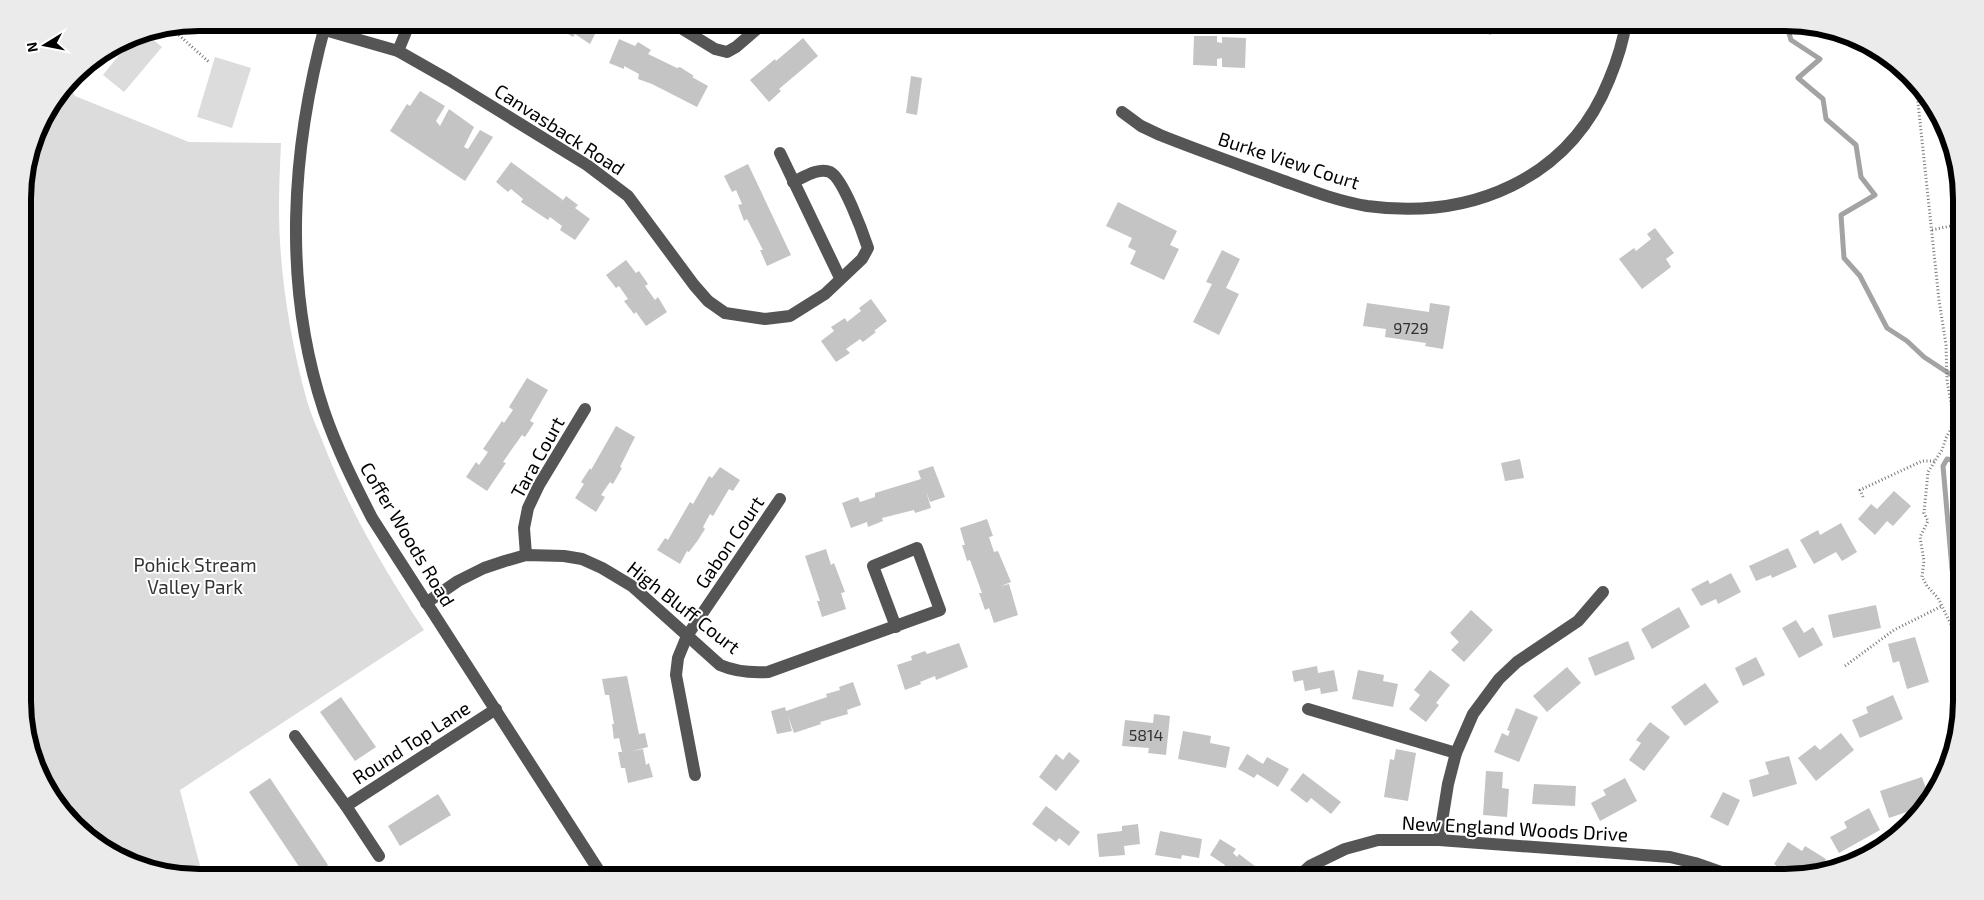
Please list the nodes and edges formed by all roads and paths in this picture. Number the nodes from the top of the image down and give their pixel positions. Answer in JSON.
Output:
{"nodes":[{"id":1,"x":1624,"y":31,"type":"edge"},
{"id":2,"x":323,"y":32,"type":"edge"},
{"id":3,"x":339,"y":32,"type":"edge"},
{"id":4,"x":406,"y":32,"type":"edge"},
{"id":5,"x":687,"y":32,"type":"edge"},
{"id":6,"x":754,"y":32,"type":"edge"},
{"id":7,"x":177,"y":33,"type":"edge"},
{"id":8,"x":398,"y":51,"type":"junction"},
{"id":9,"x":210,"y":63,"type":"dead end"},
{"id":10,"x":1917,"y":96,"type":"edge"},
{"id":11,"x":1122,"y":112,"type":"dead end"},
{"id":12,"x":780,"y":153,"type":"dead end"},
{"id":13,"x":793,"y":182,"type":"junction"},
{"id":14,"x":1953,"y":225,"type":"edge"},
{"id":15,"x":1931,"y":230,"type":"junction"},
{"id":16,"x":840,"y":278,"type":"junction"},
{"id":17,"x":585,"y":409,"type":"dead end"},
{"id":18,"x":1935,"y":461,"type":"junction"},
{"id":19,"x":1863,"y":497,"type":"dead end"},
{"id":20,"x":780,"y":499,"type":"dead end"},
{"id":21,"x":526,"y":555,"type":"junction"},
{"id":22,"x":1603,"y":592,"type":"dead end"},
{"id":23,"x":426,"y":603,"type":"junction"},
{"id":24,"x":1942,"y":606,"type":"junction"},
{"id":25,"x":896,"y":627,"type":"junction"},
{"id":26,"x":1953,"y":629,"type":"edge"},
{"id":27,"x":687,"y":636,"type":"junction"},
{"id":28,"x":1845,"y":666,"type":"dead end"},
{"id":29,"x":496,"y":709,"type":"junction"},
{"id":30,"x":1308,"y":709,"type":"dead end"},
{"id":31,"x":295,"y":736,"type":"dead end"},
{"id":32,"x":1456,"y":753,"type":"junction"},
{"id":33,"x":695,"y":775,"type":"dead end"},
{"id":34,"x":346,"y":806,"type":"junction"},
{"id":35,"x":1439,"y":840,"type":"junction"},
{"id":36,"x":379,"y":856,"type":"dead end"},
{"id":37,"x":1307,"y":868,"type":"edge"},
{"id":38,"x":1711,"y":868,"type":"edge"},
{"id":39,"x":598,"y":869,"type":"edge"}],
"edges":[{"from":1,"to":11,"type":"street","name":"Burke View Court"},
{"from":2,"to":23,"type":"street","name":"Coffer Woods Road"},
{"from":3,"to":8,"type":"street","name":"Canvasback Road"},
{"from":4,"to":8,"type":"street"},
{"from":5,"to":6,"type":"street"},
{"from":7,"to":9,"type":"path"},
{"from":8,"to":16,"type":"street","name":"Canvasback Road"},
{"from":10,"to":15,"type":"path"},
{"from":12,"to":13,"type":"street"},
{"from":13,"to":16,"type":"street"},
{"from":13,"to":16,"type":"street","name":"Canvasback Road"},
{"from":14,"to":15,"type":"path"},
{"from":15,"to":18,"type":"path"},
{"from":17,"to":21,"type":"street","name":"Tara Court"},
{"from":18,"to":19,"type":"path"},
{"from":18,"to":24,"type":"path"},
{"from":20,"to":27,"type":"street","name":"Gabon Court"},
{"from":21,"to":23,"type":"street","name":"High Bluff Court"},
{"from":21,"to":27,"type":"street","name":"High Bluff Court"},
{"from":22,"to":32,"type":"street"},
{"from":23,"to":29,"type":"street","name":"Coffer Woods Road"},
{"from":24,"to":26,"type":"path"},
{"from":24,"to":28,"type":"path"},
{"from":25,"to":25,"type":"street","name":"High Bluff Court"},
{"from":25,"to":27,"type":"street","name":"High Bluff Court"},
{"from":27,"to":33,"type":"street","name":"Gabon Court"},
{"from":29,"to":34,"type":"street","name":"Round Top Lane"},
{"from":29,"to":39,"type":"street","name":"Coffer Woods Road"},
{"from":30,"to":32,"type":"street"},
{"from":31,"to":34,"type":"street","name":"Round Top Lane"},
{"from":32,"to":35,"type":"street"},
{"from":34,"to":36,"type":"street","name":"Round Top Lane"},
{"from":35,"to":37,"type":"street","name":"New England Woods Drive"},
{"from":35,"to":38,"type":"street","name":"New England Woods Drive"}]}
